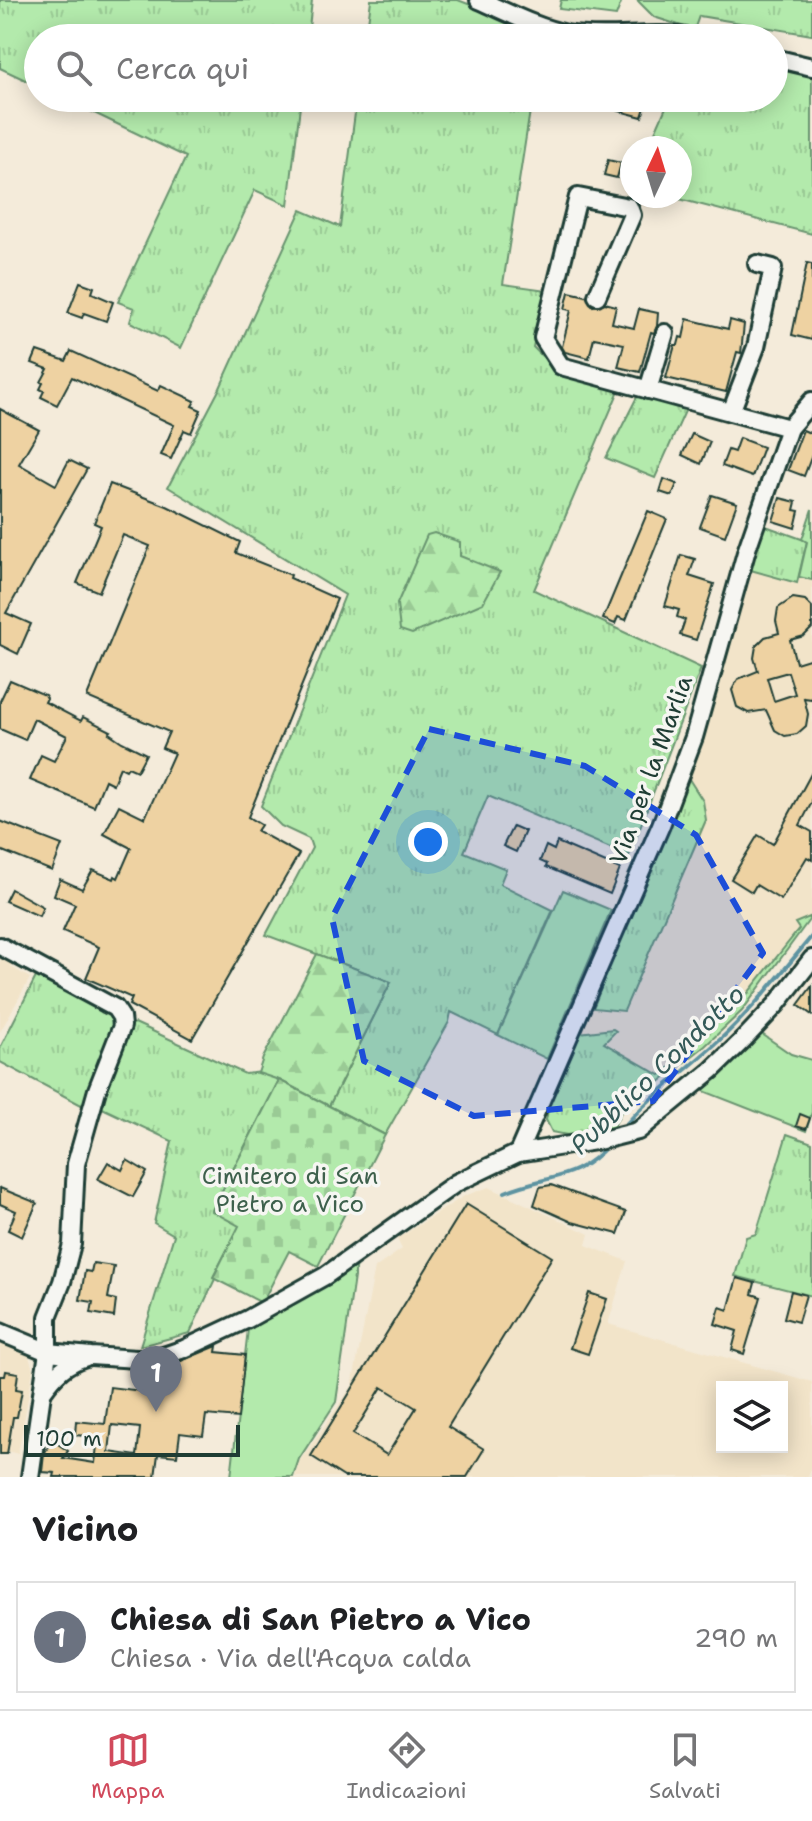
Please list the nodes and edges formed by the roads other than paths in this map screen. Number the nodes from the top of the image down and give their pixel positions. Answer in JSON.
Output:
{"nodes":[{"id":1,"x":479,"y":0,"type":"edge"},
{"id":2,"x":542,"y":24,"type":"edge"},
{"id":3,"x":788,"y":61,"type":"edge"},
{"id":4,"x":812,"y":67,"type":"edge"},
{"id":5,"x":757,"y":264,"type":"dead end"},
{"id":6,"x":597,"y":296,"type":"dead end"},
{"id":7,"x":665,"y":333,"type":"dead end"},
{"id":8,"x":648,"y":390,"type":"junction"},
{"id":9,"x":812,"y":401,"type":"edge"},
{"id":10,"x":731,"y":412,"type":"junction"},
{"id":11,"x":789,"y":428,"type":"junction"},
{"id":12,"x":0,"y":946,"type":"edge"},
{"id":13,"x":812,"y":959,"type":"edge"},
{"id":14,"x":518,"y":1153,"type":"junction"},
{"id":15,"x":0,"y":1332,"type":"edge"},
{"id":16,"x":48,"y":1352,"type":"junction"},
{"id":17,"x":91,"y":1356,"type":"junction"},
{"id":18,"x":42,"y":1393,"type":"junction"},
{"id":19,"x":30,"y":1477,"type":"edge"}],
"edges":[{"from":1,"to":2,"type":"street"},
{"from":3,"to":4,"type":"street"},
{"from":5,"to":10,"type":"street"},
{"from":6,"to":8,"type":"street"},
{"from":7,"to":8,"type":"street"},
{"from":8,"to":10,"type":"street"},
{"from":9,"to":11,"type":"street","name":"Via per la Marlia"},
{"from":10,"to":11,"type":"street"},
{"from":11,"to":14,"type":"street","name":"Via per la Marlia"},
{"from":12,"to":16,"type":"street"},
{"from":13,"to":14,"type":"street"},
{"from":14,"to":17,"type":"street"},
{"from":15,"to":16,"type":"street"},
{"from":16,"to":17,"type":"street"},
{"from":16,"to":18,"type":"street"},
{"from":17,"to":18,"type":"street"},
{"from":18,"to":19,"type":"street"}]}
